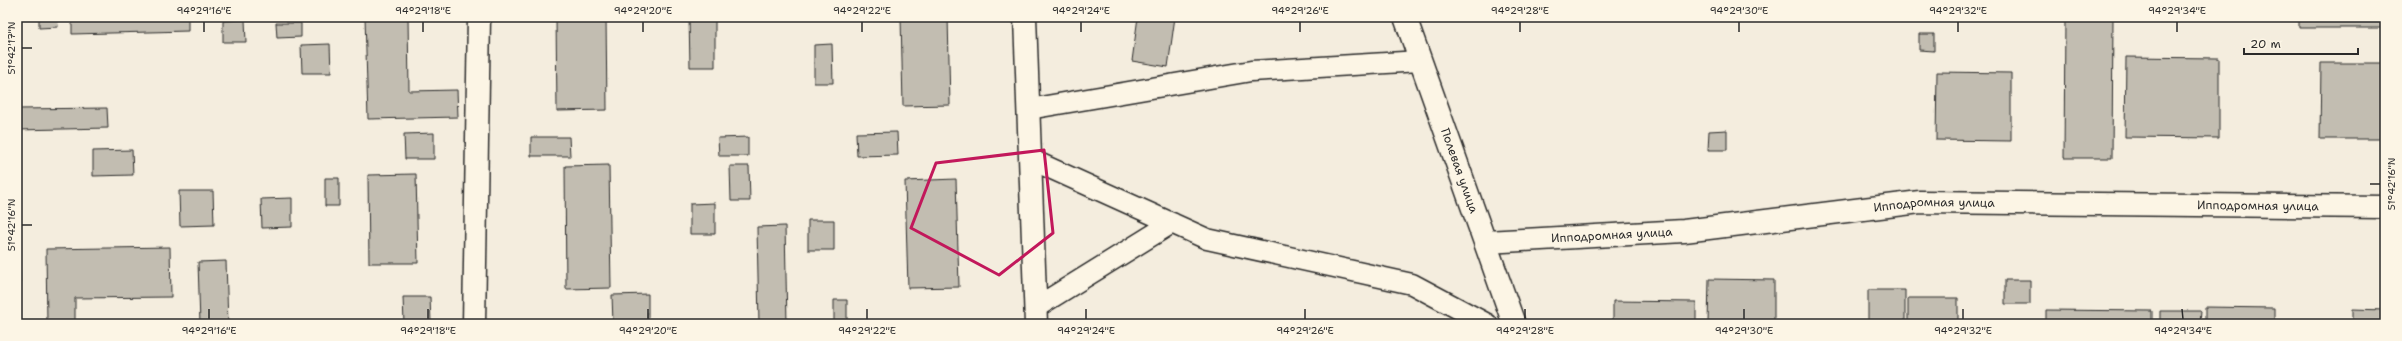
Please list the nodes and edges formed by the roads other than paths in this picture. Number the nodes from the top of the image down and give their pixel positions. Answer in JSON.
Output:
{"nodes":[{"id":1,"x":480,"y":17,"type":"edge"},
{"id":2,"x":1025,"y":17,"type":"edge"},
{"id":3,"x":1405,"y":17,"type":"edge"},
{"id":4,"x":1420,"y":61,"type":"junction"},
{"id":5,"x":1028,"y":109,"type":"junction"},
{"id":6,"x":1030,"y":158,"type":"junction"},
{"id":7,"x":2385,"y":207,"type":"edge"},
{"id":8,"x":1172,"y":223,"type":"junction"},
{"id":9,"x":1486,"y":242,"type":"junction"},
{"id":10,"x":1035,"y":316,"type":"edge"},
{"id":11,"x":474,"y":324,"type":"edge"},
{"id":12,"x":1487,"y":324,"type":"edge"},
{"id":13,"x":1514,"y":324,"type":"edge"}],
"edges":[{"from":1,"to":11,"type":"street"},
{"from":2,"to":5,"type":"street"},
{"from":3,"to":4,"type":"street","name":"Полевая улица"},
{"from":4,"to":5,"type":"lane"},
{"from":4,"to":9,"type":"street","name":"Полевая улица"},
{"from":5,"to":6,"type":"street"},
{"from":6,"to":8,"type":"lane"},
{"from":6,"to":10,"type":"street"},
{"from":7,"to":9,"type":"street","name":"Ипподромная улица"},
{"from":8,"to":10,"type":"lane"},
{"from":8,"to":12,"type":"lane"},
{"from":9,"to":13,"type":"street","name":"Полевая улица"}]}
